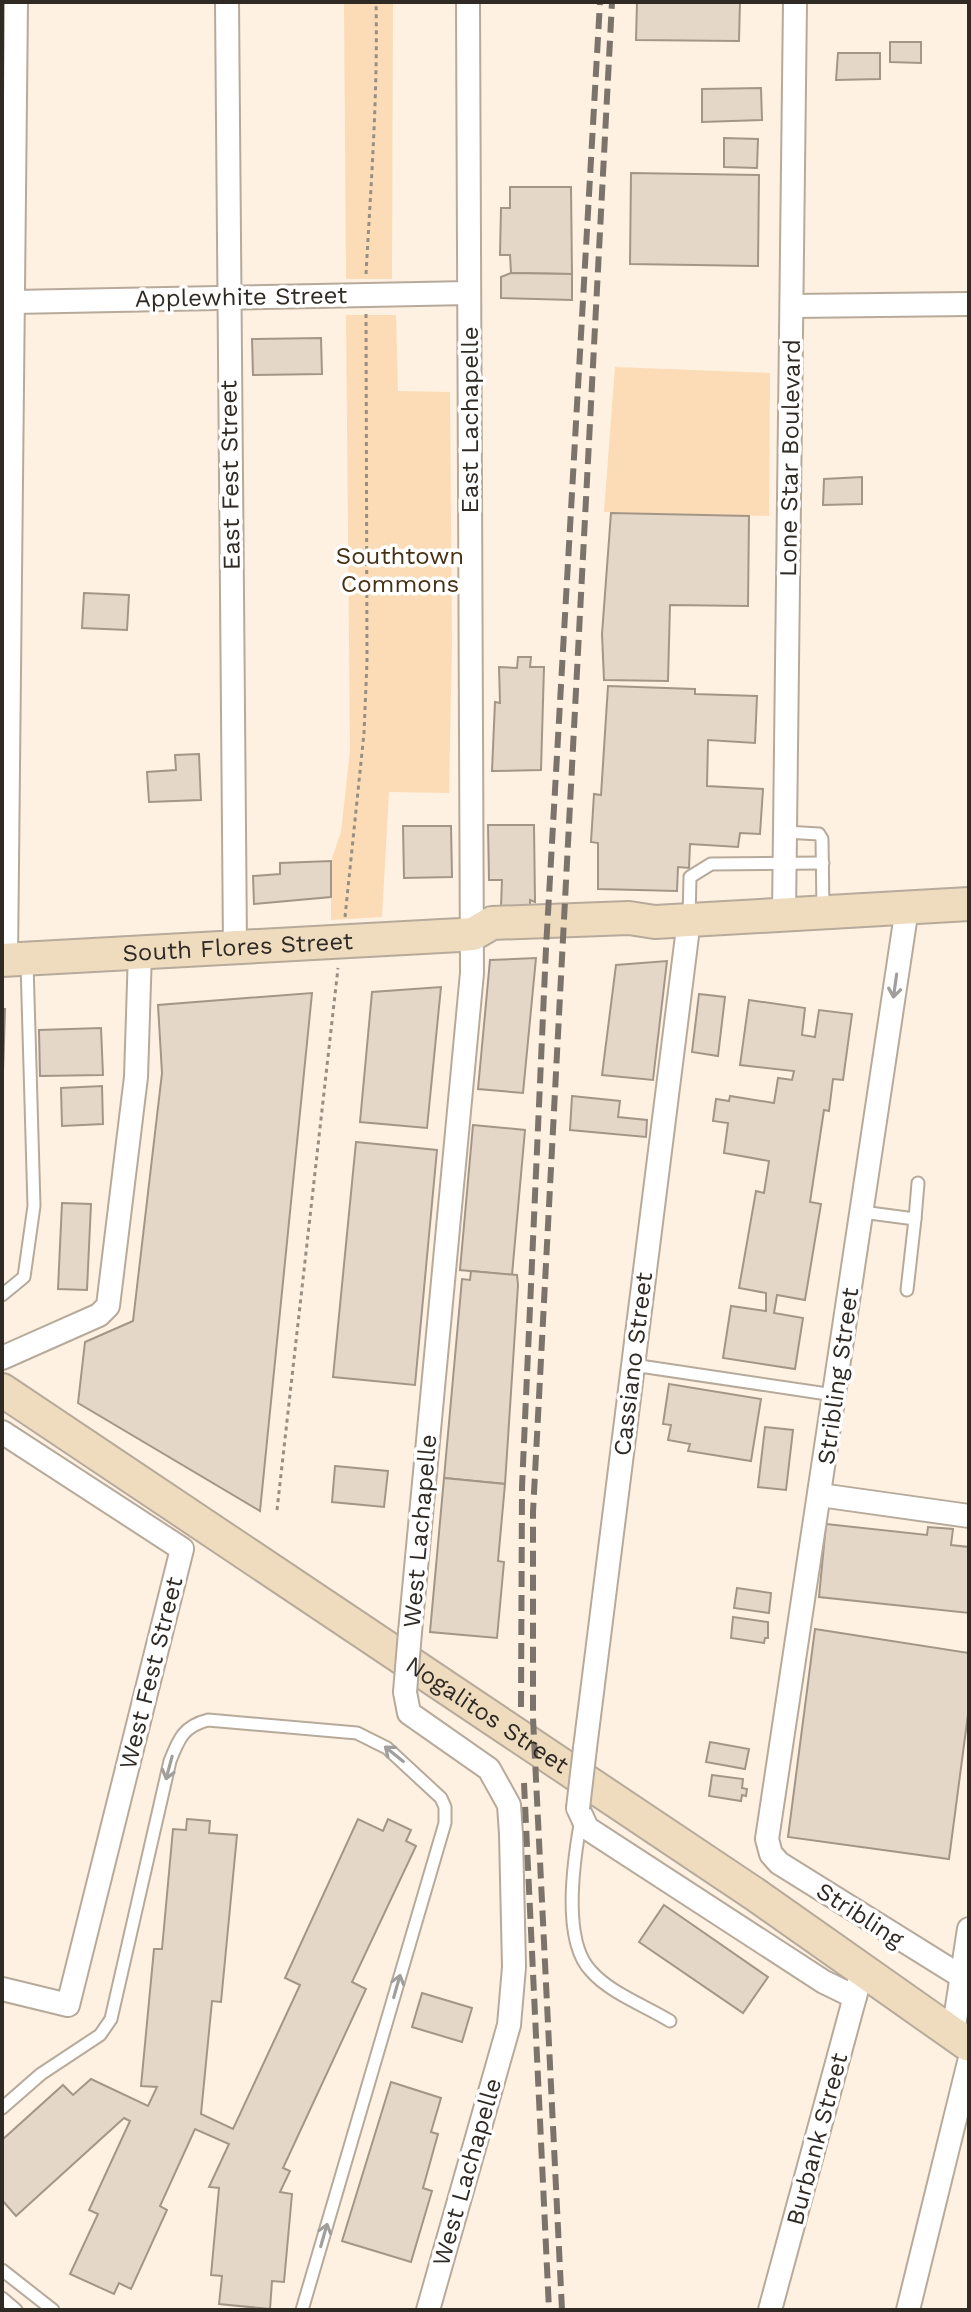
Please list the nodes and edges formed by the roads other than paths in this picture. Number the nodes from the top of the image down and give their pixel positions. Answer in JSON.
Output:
{"nodes":[{"id":1,"x":16,"y":2,"type":"edge"},
{"id":2,"x":227,"y":2,"type":"edge"},
{"id":3,"x":468,"y":2,"type":"edge"},
{"id":4,"x":795,"y":2,"type":"edge"},
{"id":5,"x":469,"y":293,"type":"junction"},
{"id":6,"x":229,"y":297,"type":"junction"},
{"id":7,"x":13,"y":302,"type":"junction"},
{"id":8,"x":969,"y":304,"type":"edge"},
{"id":9,"x":792,"y":306,"type":"junction"},
{"id":10,"x":4,"y":827,"type":"edge"},
{"id":11,"x":785,"y":832,"type":"junction"},
{"id":12,"x":785,"y":863,"type":"junction"},
{"id":13,"x":823,"y":863,"type":"junction"},
{"id":14,"x":4,"y":903,"type":"edge"},
{"id":15,"x":969,"y":904,"type":"edge"},
{"id":16,"x":907,"y":908,"type":"junction"},
{"id":17,"x":823,"y":912,"type":"junction"},
{"id":18,"x":784,"y":914,"type":"junction"},
{"id":19,"x":689,"y":920,"type":"junction"},
{"id":20,"x":473,"y":934,"type":"junction"},
{"id":21,"x":235,"y":947,"type":"junction"},
{"id":22,"x":140,"y":952,"type":"junction"},
{"id":23,"x":12,"y":959,"type":"edge"},
{"id":24,"x":918,"y":1183,"type":"dead end"},
{"id":25,"x":862,"y":1212,"type":"junction"},
{"id":26,"x":915,"y":1219,"type":"junction"},
{"id":27,"x":907,"y":1290,"type":"dead end"},
{"id":28,"x":2,"y":1295,"type":"edge"},
{"id":29,"x":2,"y":1358,"type":"edge"},
{"id":30,"x":633,"y":1365,"type":"junction"},
{"id":31,"x":2,"y":1390,"type":"edge"},
{"id":32,"x":835,"y":1395,"type":"junction"},
{"id":33,"x":2,"y":1432,"type":"edge"},
{"id":34,"x":820,"y":1495,"type":"junction"},
{"id":35,"x":969,"y":1516,"type":"edge"},
{"id":36,"x":579,"y":1813,"type":"junction"},
{"id":37,"x":768,"y":1844,"type":"joint"},
{"id":38,"x":969,"y":1929,"type":"edge"},
{"id":39,"x":965,"y":1969,"type":"edge"},
{"id":40,"x":859,"y":1982,"type":"junction"},
{"id":41,"x":2,"y":1989,"type":"edge"},
{"id":42,"x":670,"y":2021,"type":"dead end"},
{"id":43,"x":961,"y":2039,"type":"edge"},
{"id":44,"x":969,"y":2062,"type":"edge"},
{"id":45,"x":2,"y":2108,"type":"edge"},
{"id":46,"x":2,"y":2270,"type":"edge"},
{"id":47,"x":2,"y":2298,"type":"edge"},
{"id":48,"x":16,"y":2310,"type":"edge"},
{"id":49,"x":53,"y":2310,"type":"edge"},
{"id":50,"x":302,"y":2310,"type":"edge"},
{"id":51,"x":428,"y":2310,"type":"edge"},
{"id":52,"x":770,"y":2310,"type":"edge"},
{"id":53,"x":908,"y":2310,"type":"edge"}],
"edges":[{"from":1,"to":7,"type":"street"},
{"from":2,"to":6,"type":"street","name":"East Fest Street"},
{"from":3,"to":5,"type":"street","name":"East Lachapelle"},
{"from":4,"to":9,"type":"street","name":"Lone Star Boulevard"},
{"from":5,"to":6,"type":"street","name":"Applewhite Street"},
{"from":5,"to":20,"type":"street","name":"East Lachapelle"},
{"from":6,"to":7,"type":"street","name":"Applewhite Street"},
{"from":6,"to":21,"type":"street","name":"East Fest Street"},
{"from":7,"to":10,"type":"street"},
{"from":8,"to":9,"type":"street"},
{"from":9,"to":11,"type":"street","name":"Lone Star Boulevard"},
{"from":10,"to":14,"type":"street"},
{"from":11,"to":12,"type":"street","name":"Lone Star Boulevard"},
{"from":11,"to":13,"type":"lane"},
{"from":12,"to":13,"type":"lane"},
{"from":12,"to":18,"type":"street","name":"Lone Star Boulevard"},
{"from":12,"to":19,"type":"lane"},
{"from":13,"to":17,"type":"lane"},
{"from":14,"to":23,"type":"street"},
{"from":15,"to":16,"type":"main road","name":"South Flores Street"},
{"from":16,"to":17,"type":"main road","name":"South Flores Street"},
{"from":16,"to":25,"type":"street","name":"Stribling Street","one_way":true},
{"from":17,"to":18,"type":"main road","name":"South Flores Street"},
{"from":18,"to":19,"type":"main road","name":"South Flores Street"},
{"from":19,"to":20,"type":"main road","name":"South Flores Street"},
{"from":19,"to":30,"type":"street","name":"Cassiano Street"},
{"from":20,"to":21,"type":"main road","name":"South Flores Street"},
{"from":20,"to":51,"type":"street","name":"West Lachapelle","bridge":true},
{"from":21,"to":22,"type":"main road","name":"South Flores Street"},
{"from":22,"to":23,"type":"main road","name":"South Flores Street"},
{"from":22,"to":29,"type":"street"},
{"from":23,"to":28,"type":"lane"},
{"from":24,"to":26,"type":"lane"},
{"from":25,"to":26,"type":"lane"},
{"from":25,"to":32,"type":"street","name":"Stribling Street"},
{"from":26,"to":27,"type":"lane"},
{"from":30,"to":32,"type":"lane"},
{"from":30,"to":36,"type":"street","name":"Cassiano Street","bridge":true},
{"from":31,"to":40,"type":"main road","name":"Nogalitos Street"},
{"from":32,"to":34,"type":"street","name":"Stribling Street"},
{"from":33,"to":41,"type":"street","name":"West Fest Street"},
{"from":34,"to":35,"type":"street"},
{"from":34,"to":37,"type":"street","name":"Stribling Street"},
{"from":36,"to":40,"type":"street","name":"Nogalitos Street"},
{"from":36,"to":42,"type":"lane"},
{"from":37,"to":39,"type":"street","name":"Stribling"},
{"from":38,"to":39,"type":"street"},
{"from":39,"to":43,"type":"street"},
{"from":40,"to":43,"type":"main road","name":"Nogalitos Street"},
{"from":40,"to":52,"type":"street","name":"Burbank Street"},
{"from":44,"to":53,"type":"street"},
{"from":50,"to":45,"type":"lane","one_way":true},
{"from":46,"to":49,"type":"lane"},
{"from":47,"to":48,"type":"lane"}]}
